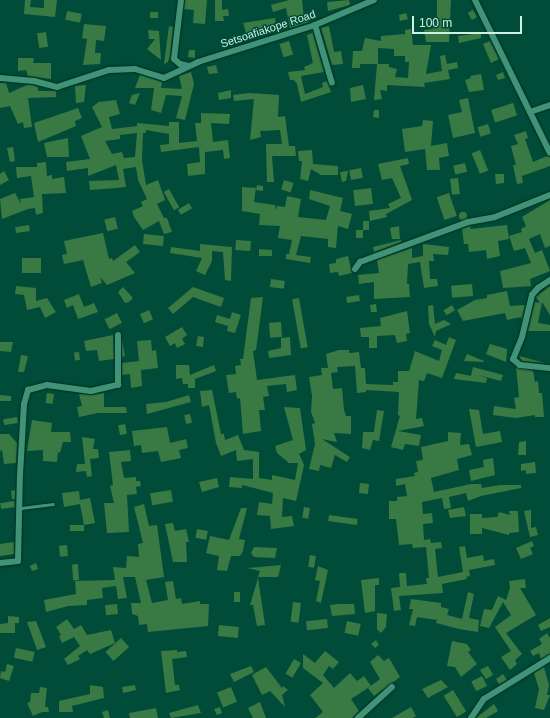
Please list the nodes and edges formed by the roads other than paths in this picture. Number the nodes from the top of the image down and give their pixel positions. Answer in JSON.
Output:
{"nodes":[{"id":1,"x":180,"y":0,"type":"edge"},
{"id":2,"x":374,"y":0,"type":"edge"},
{"id":3,"x":475,"y":0,"type":"edge"},
{"id":4,"x":315,"y":25,"type":"junction"},
{"id":5,"x":189,"y":66,"type":"junction"},
{"id":6,"x":0,"y":78,"type":"edge"},
{"id":7,"x":332,"y":83,"type":"dead end"},
{"id":8,"x":550,"y":105,"type":"edge"},
{"id":9,"x":530,"y":112,"type":"junction"},
{"id":10,"x":550,"y":153,"type":"edge"},
{"id":11,"x":550,"y":196,"type":"edge"},
{"id":12,"x":355,"y":270,"type":"dead end"},
{"id":13,"x":550,"y":280,"type":"edge"},
{"id":14,"x":118,"y":335,"type":"dead end"},
{"id":15,"x":550,"y":368,"type":"edge"},
{"id":16,"x":53,"y":504,"type":"dead end"},
{"id":17,"x":21,"y":508,"type":"junction"},
{"id":18,"x":0,"y":563,"type":"edge"},
{"id":19,"x":550,"y":658,"type":"edge"},
{"id":20,"x":392,"y":688,"type":"dead end"},
{"id":21,"x":358,"y":718,"type":"edge"},
{"id":22,"x":471,"y":718,"type":"edge"}],
"edges":[{"from":1,"to":5,"type":"street"},
{"from":2,"to":4,"type":"street","name":"Setsoafiakope Road"},
{"from":3,"to":9,"type":"street"},
{"from":4,"to":5,"type":"street","name":"Setsoafiakope Road"},
{"from":4,"to":7,"type":"street"},
{"from":5,"to":6,"type":"street","name":"Setsoafiakope Road"},
{"from":8,"to":9,"type":"street"},
{"from":9,"to":10,"type":"street"},
{"from":11,"to":12,"type":"street"},
{"from":13,"to":15,"type":"street"},
{"from":14,"to":17,"type":"street"},
{"from":16,"to":17,"type":"lane"},
{"from":17,"to":18,"type":"street"},
{"from":19,"to":22,"type":"street"},
{"from":20,"to":21,"type":"street"}]}
